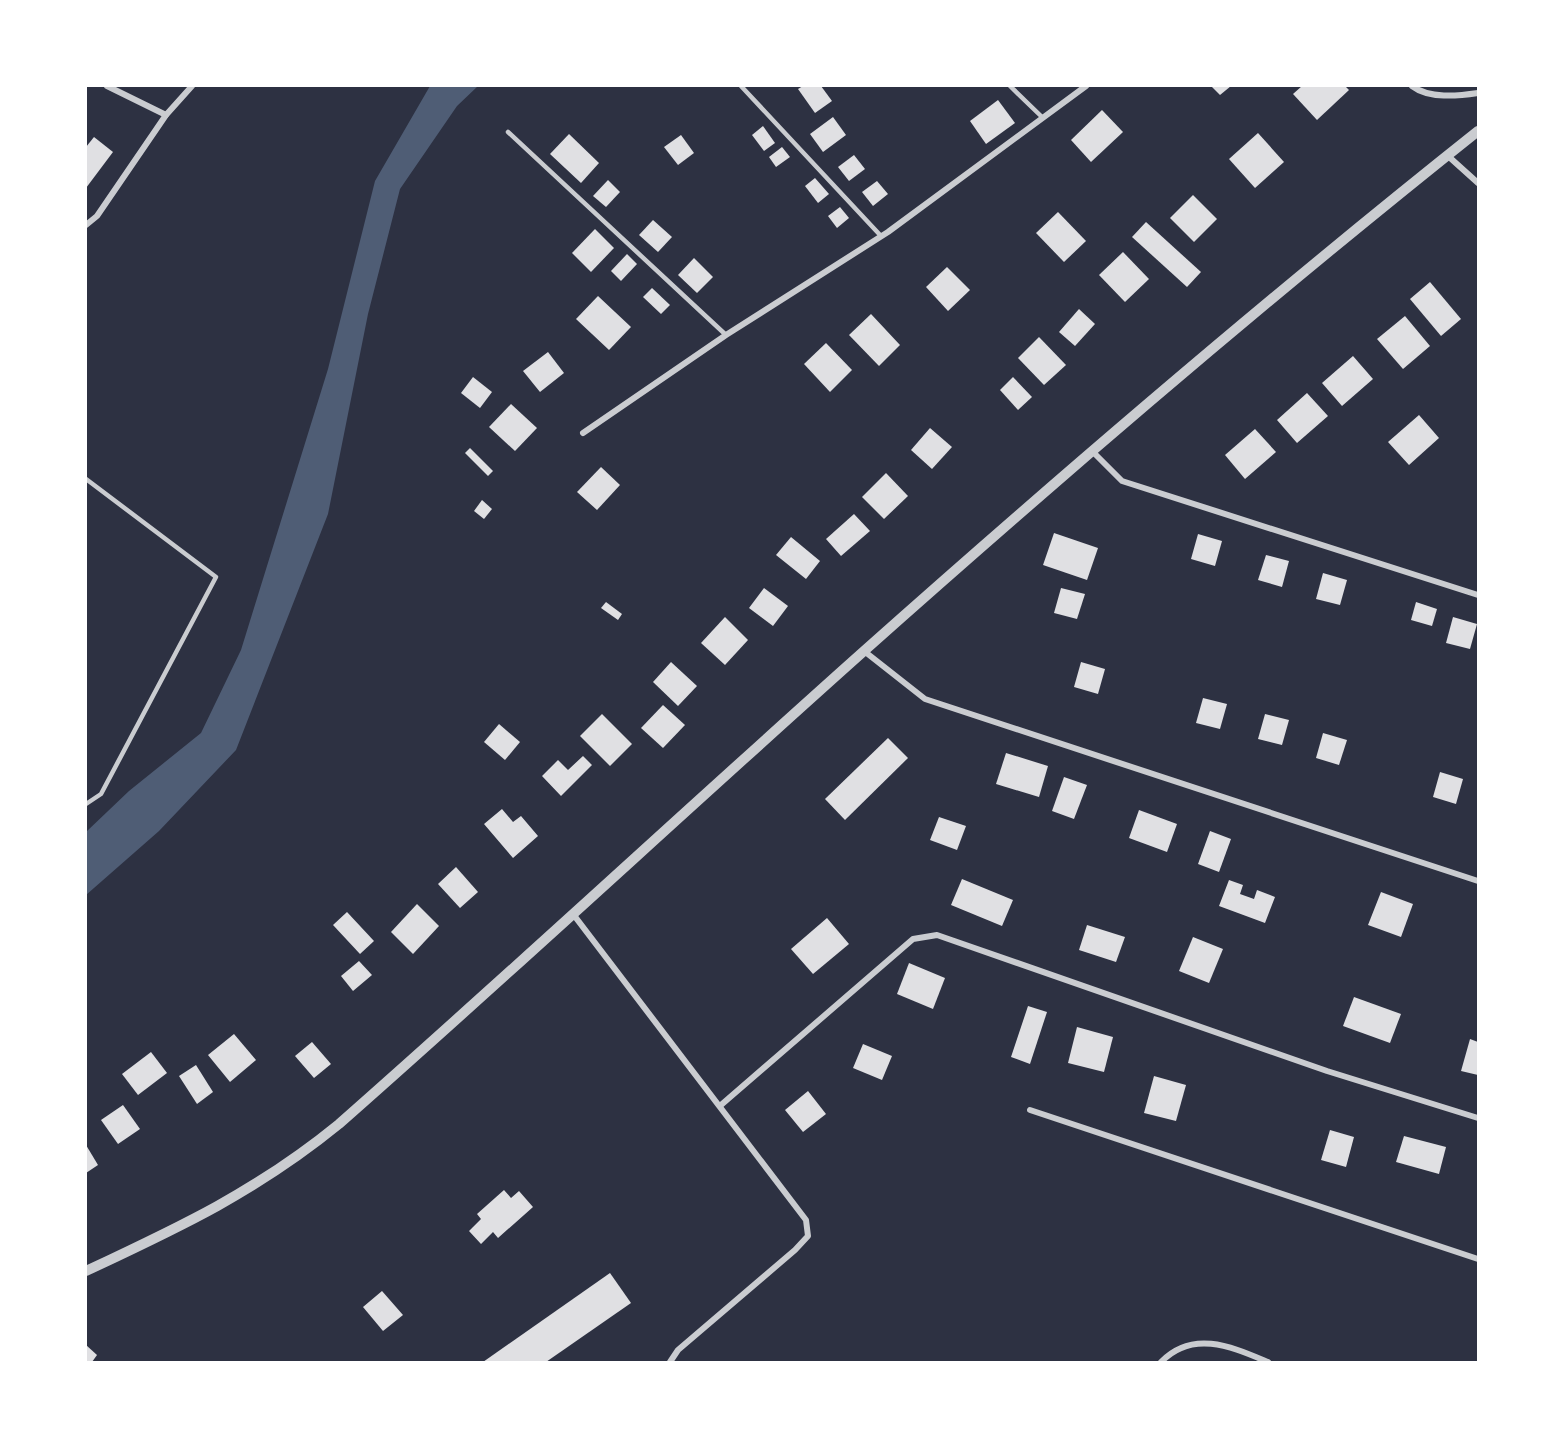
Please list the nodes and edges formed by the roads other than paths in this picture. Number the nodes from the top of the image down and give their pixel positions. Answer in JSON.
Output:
{"nodes":[{"id":1,"x":107,"y":86,"type":"edge"},
{"id":2,"x":192,"y":86,"type":"edge"},
{"id":3,"x":741,"y":86,"type":"edge"},
{"id":4,"x":1010,"y":86,"type":"edge"},
{"id":5,"x":1086,"y":86,"type":"edge"},
{"id":6,"x":1412,"y":86,"type":"edge"},
{"id":7,"x":1479,"y":93,"type":"edge"},
{"id":8,"x":166,"y":115,"type":"junction"},
{"id":9,"x":1042,"y":117,"type":"junction"},
{"id":10,"x":1479,"y":131,"type":"edge"},
{"id":11,"x":508,"y":132,"type":"dead end"},
{"id":12,"x":1448,"y":156,"type":"junction"},
{"id":13,"x":1479,"y":183,"type":"edge"},
{"id":14,"x":86,"y":225,"type":"edge"},
{"id":15,"x":881,"y":236,"type":"junction"},
{"id":16,"x":726,"y":335,"type":"junction"},
{"id":17,"x":583,"y":433,"type":"dead end"},
{"id":18,"x":1092,"y":451,"type":"junction"},
{"id":19,"x":86,"y":479,"type":"edge"},
{"id":20,"x":1479,"y":595,"type":"edge"},
{"id":21,"x":864,"y":651,"type":"junction"},
{"id":22,"x":86,"y":804,"type":"edge"},
{"id":23,"x":1479,"y":881,"type":"edge"},
{"id":24,"x":573,"y":914,"type":"junction"},
{"id":25,"x":721,"y":1105,"type":"junction"},
{"id":26,"x":1030,"y":1110,"type":"dead end"},
{"id":27,"x":1479,"y":1118,"type":"edge"},
{"id":28,"x":1479,"y":1259,"type":"edge"},
{"id":29,"x":86,"y":1271,"type":"edge"},
{"id":30,"x":670,"y":1362,"type":"edge"},
{"id":31,"x":1161,"y":1362,"type":"edge"},
{"id":32,"x":1268,"y":1362,"type":"edge"}],
"edges":[{"from":1,"to":8,"type":"street"},
{"from":2,"to":8,"type":"street"},
{"from":3,"to":15,"type":"lane"},
{"from":4,"to":9,"type":"lane"},
{"from":5,"to":9,"type":"street"},
{"from":6,"to":7,"type":"street"},
{"from":8,"to":14,"type":"street"},
{"from":9,"to":15,"type":"street"},
{"from":10,"to":12,"type":"street"},
{"from":11,"to":16,"type":"lane"},
{"from":12,"to":13,"type":"street"},
{"from":12,"to":18,"type":"street"},
{"from":15,"to":16,"type":"street"},
{"from":16,"to":17,"type":"street"},
{"from":18,"to":20,"type":"street"},
{"from":18,"to":21,"type":"street"},
{"from":19,"to":22,"type":"lane"},
{"from":21,"to":23,"type":"street"},
{"from":21,"to":24,"type":"street"},
{"from":24,"to":25,"type":"street"},
{"from":24,"to":29,"type":"street"},
{"from":25,"to":27,"type":"street"},
{"from":25,"to":30,"type":"street"},
{"from":26,"to":28,"type":"street"},
{"from":31,"to":32,"type":"street"}]}
